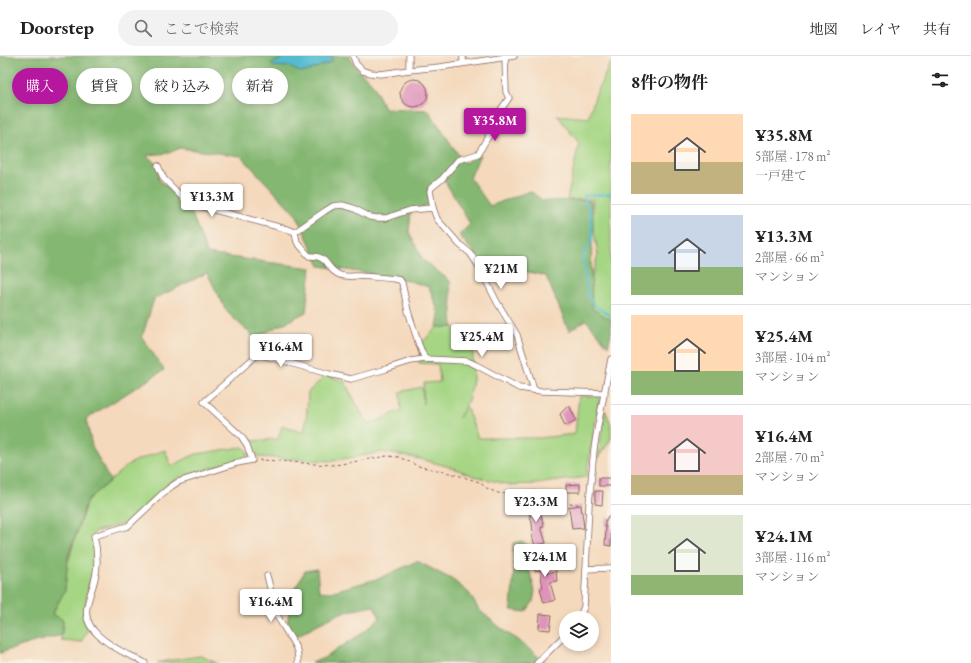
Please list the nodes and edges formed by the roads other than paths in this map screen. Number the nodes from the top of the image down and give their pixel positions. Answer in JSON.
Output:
{"nodes":[{"id":1,"x":353,"y":56,"type":"edge"},
{"id":2,"x":409,"y":56,"type":"edge"},
{"id":3,"x":463,"y":56,"type":"edge"},
{"id":4,"x":505,"y":56,"type":"edge"},
{"id":5,"x":514,"y":56,"type":"edge"},
{"id":6,"x":463,"y":63,"type":"junction"},
{"id":7,"x":409,"y":70,"type":"junction"},
{"id":8,"x":158,"y":166,"type":"dead end"},
{"id":9,"x":433,"y":208,"type":"junction"},
{"id":10,"x":295,"y":232,"type":"junction"},
{"id":11,"x":425,"y":359,"type":"junction"},
{"id":12,"x":611,"y":359,"type":"edge"},
{"id":13,"x":534,"y":390,"type":"junction"},
{"id":14,"x":605,"y":392,"type":"junction"},
{"id":15,"x":611,"y":568,"type":"edge"},
{"id":16,"x":586,"y":569,"type":"junction"},
{"id":17,"x":267,"y":576,"type":"dead end"},
{"id":18,"x":582,"y":611,"type":"edge"},
{"id":19,"x":559,"y":641,"type":"edge"},
{"id":20,"x":145,"y":663,"type":"edge"},
{"id":21,"x":298,"y":663,"type":"edge"},
{"id":22,"x":537,"y":663,"type":"edge"}],
"edges":[{"from":1,"to":7,"type":"street"},
{"from":2,"to":7,"type":"street"},
{"from":3,"to":6,"type":"street"},
{"from":4,"to":5,"type":"street"},
{"from":4,"to":6,"type":"street"},
{"from":4,"to":9,"type":"street"},
{"from":6,"to":7,"type":"street"},
{"from":8,"to":10,"type":"street"},
{"from":9,"to":10,"type":"street"},
{"from":9,"to":13,"type":"street"},
{"from":10,"to":11,"type":"street"},
{"from":11,"to":13,"type":"street"},
{"from":11,"to":20,"type":"street"},
{"from":12,"to":14,"type":"street"},
{"from":13,"to":14,"type":"street"},
{"from":14,"to":16,"type":"street"},
{"from":15,"to":16,"type":"street"},
{"from":16,"to":18,"type":"street"},
{"from":17,"to":21,"type":"street"},
{"from":19,"to":22,"type":"street"}]}
